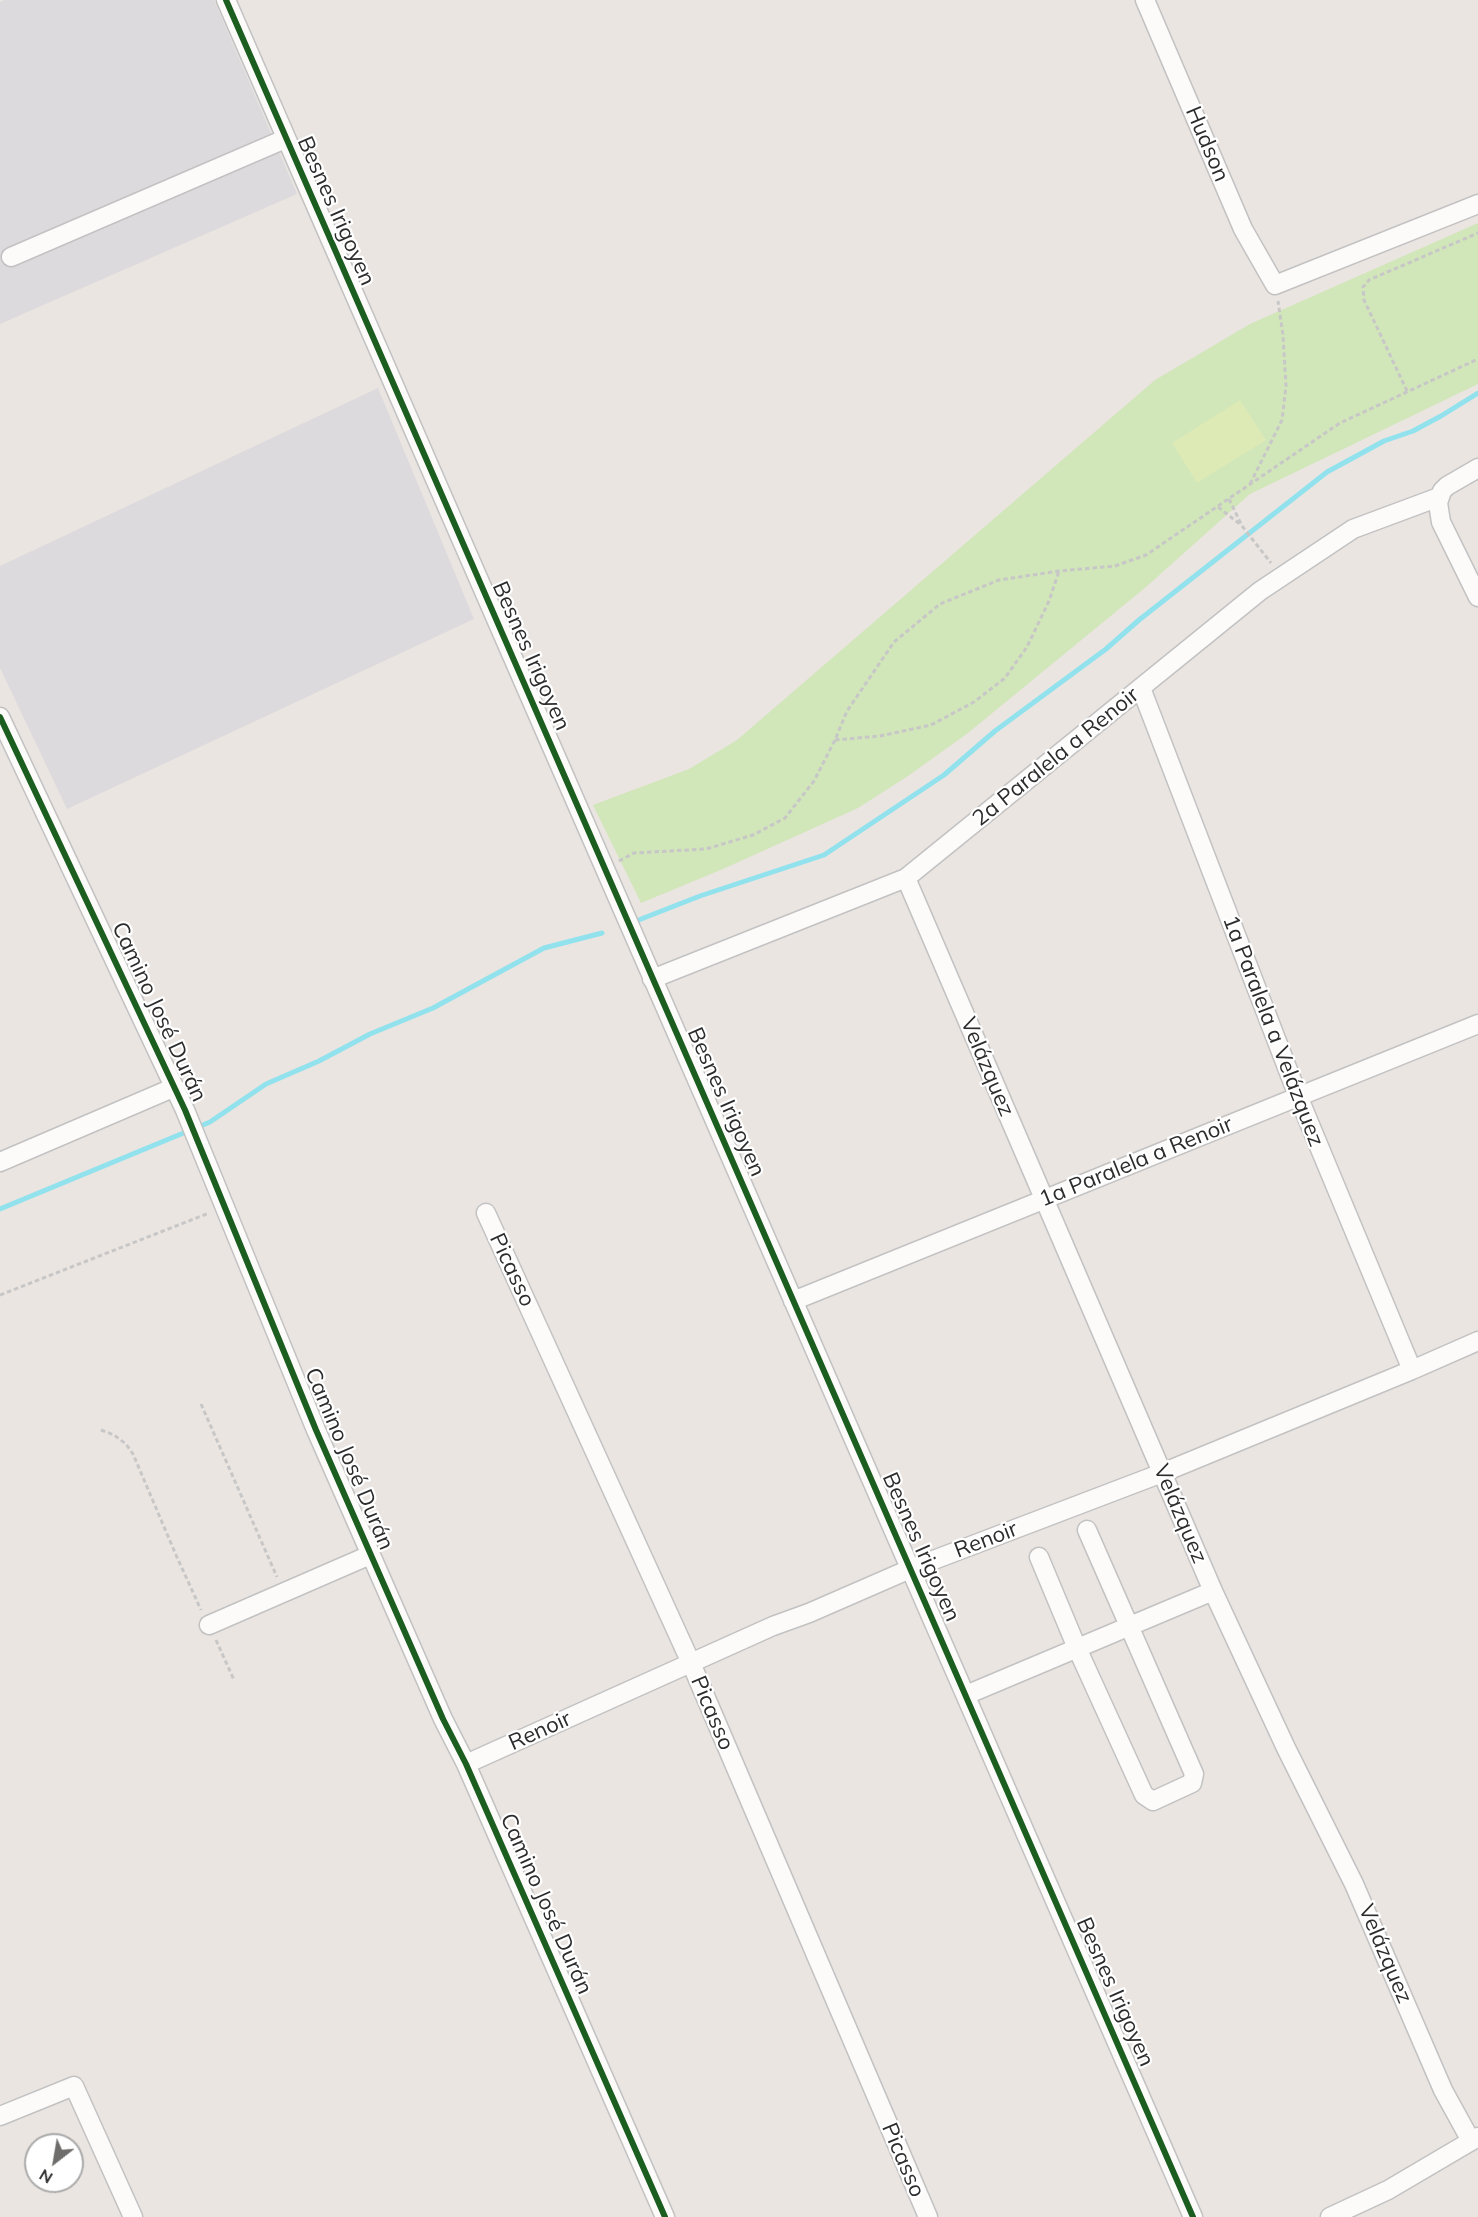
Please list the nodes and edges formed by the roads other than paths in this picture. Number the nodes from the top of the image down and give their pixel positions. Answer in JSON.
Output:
{"nodes":[{"id":1,"x":226,"y":0,"type":"edge"},
{"id":2,"x":1145,"y":0,"type":"edge"},
{"id":3,"x":285,"y":139,"type":"junction"},
{"id":4,"x":1478,"y":204,"type":"edge"},
{"id":5,"x":11,"y":256,"type":"dead end"},
{"id":6,"x":1478,"y":468,"type":"edge"},
{"id":7,"x":1439,"y":497,"type":"junction"},
{"id":8,"x":1478,"y":597,"type":"edge"},
{"id":9,"x":1141,"y":688,"type":"junction"},
{"id":10,"x":0,"y":717,"type":"edge"},
{"id":11,"x":7,"y":749,"type":"edge"},
{"id":12,"x":906,"y":878,"type":"junction"},
{"id":13,"x":652,"y":979,"type":"junction"},
{"id":14,"x":1478,"y":1024,"type":"edge"},
{"id":15,"x":175,"y":1087,"type":"junction"},
{"id":16,"x":1298,"y":1096,"type":"junction"},
{"id":17,"x":2,"y":1156,"type":"edge"},
{"id":18,"x":1043,"y":1199,"type":"junction"},
{"id":19,"x":486,"y":1213,"type":"dead end"},
{"id":20,"x":793,"y":1301,"type":"junction"},
{"id":21,"x":1478,"y":1341,"type":"edge"},
{"id":22,"x":1412,"y":1370,"type":"junction"},
{"id":23,"x":1162,"y":1473,"type":"junction"},
{"id":24,"x":1087,"y":1530,"type":"dead end"},
{"id":25,"x":370,"y":1555,"type":"junction"},
{"id":26,"x":1039,"y":1557,"type":"dead end"},
{"id":27,"x":910,"y":1569,"type":"junction"},
{"id":28,"x":1213,"y":1591,"type":"junction"},
{"id":29,"x":209,"y":1625,"type":"road end"},
{"id":30,"x":1129,"y":1626,"type":"junction"},
{"id":31,"x":1077,"y":1648,"type":"junction"},
{"id":32,"x":691,"y":1663,"type":"junction"},
{"id":33,"x":966,"y":1695,"type":"junction"},
{"id":34,"x":466,"y":1764,"type":"junction"},
{"id":35,"x":0,"y":2116,"type":"edge"},
{"id":36,"x":1475,"y":2139,"type":"edge"},
{"id":37,"x":133,"y":2217,"type":"edge"},
{"id":38,"x":665,"y":2217,"type":"edge"},
{"id":39,"x":928,"y":2217,"type":"edge"},
{"id":40,"x":1193,"y":2217,"type":"edge"},
{"id":41,"x":1330,"y":2217,"type":"edge"}],
"edges":[{"from":1,"to":3,"type":"street","name":"Besnes Irigoyen"},
{"from":2,"to":4,"type":"street","name":"Hudson"},
{"from":3,"to":5,"type":"street"},
{"from":3,"to":13,"type":"street","name":"Besnes Irigoyen"},
{"from":6,"to":7,"type":"street"},
{"from":7,"to":8,"type":"street"},
{"from":7,"to":9,"type":"street","name":"2a Paralela a Renoir"},
{"from":9,"to":12,"type":"street","name":"2a Paralela a Renoir"},
{"from":9,"to":16,"type":"street","name":"1a Paralela a Velázquez"},
{"from":10,"to":11,"type":"street","name":"Camino José Durán"},
{"from":11,"to":15,"type":"street","name":"Camino José Durán"},
{"from":12,"to":13,"type":"street","name":"2a Paralela a Renoir"},
{"from":12,"to":18,"type":"street","name":"Velázquez"},
{"from":13,"to":20,"type":"street","name":"Besnes Irigoyen"},
{"from":14,"to":16,"type":"street","name":"1a Paralela a Renoir"},
{"from":15,"to":17,"type":"street"},
{"from":15,"to":25,"type":"street","name":"Camino José Durán"},
{"from":16,"to":18,"type":"street","name":"1a Paralela a Renoir"},
{"from":16,"to":22,"type":"street","name":"1a Paralela a Velázquez"},
{"from":18,"to":20,"type":"street","name":"1a Paralela a Renoir"},
{"from":18,"to":23,"type":"street","name":"Velázquez"},
{"from":19,"to":32,"type":"street","name":"Picasso"},
{"from":20,"to":27,"type":"street","name":"Besnes Irigoyen"},
{"from":21,"to":22,"type":"street","name":"Renoir"},
{"from":22,"to":23,"type":"street","name":"Renoir"},
{"from":23,"to":27,"type":"street","name":"Renoir"},
{"from":23,"to":28,"type":"street","name":"Velázquez"},
{"from":24,"to":30,"type":"street"},
{"from":25,"to":29,"type":"street"},
{"from":25,"to":34,"type":"street","name":"Camino José Durán"},
{"from":26,"to":31,"type":"street"},
{"from":27,"to":32,"type":"street","name":"Renoir"},
{"from":27,"to":33,"type":"street","name":"Besnes Irigoyen"},
{"from":28,"to":30,"type":"street"},
{"from":28,"to":36,"type":"street","name":"Velázquez"},
{"from":30,"to":31,"type":"street"},
{"from":30,"to":31,"type":"street"},
{"from":31,"to":33,"type":"street"},
{"from":32,"to":34,"type":"street","name":"Renoir"},
{"from":32,"to":39,"type":"street","name":"Picasso"},
{"from":33,"to":40,"type":"street","name":"Besnes Irigoyen"},
{"from":34,"to":38,"type":"street","name":"Camino José Durán"},
{"from":35,"to":37,"type":"street"},
{"from":36,"to":41,"type":"street"}]}
